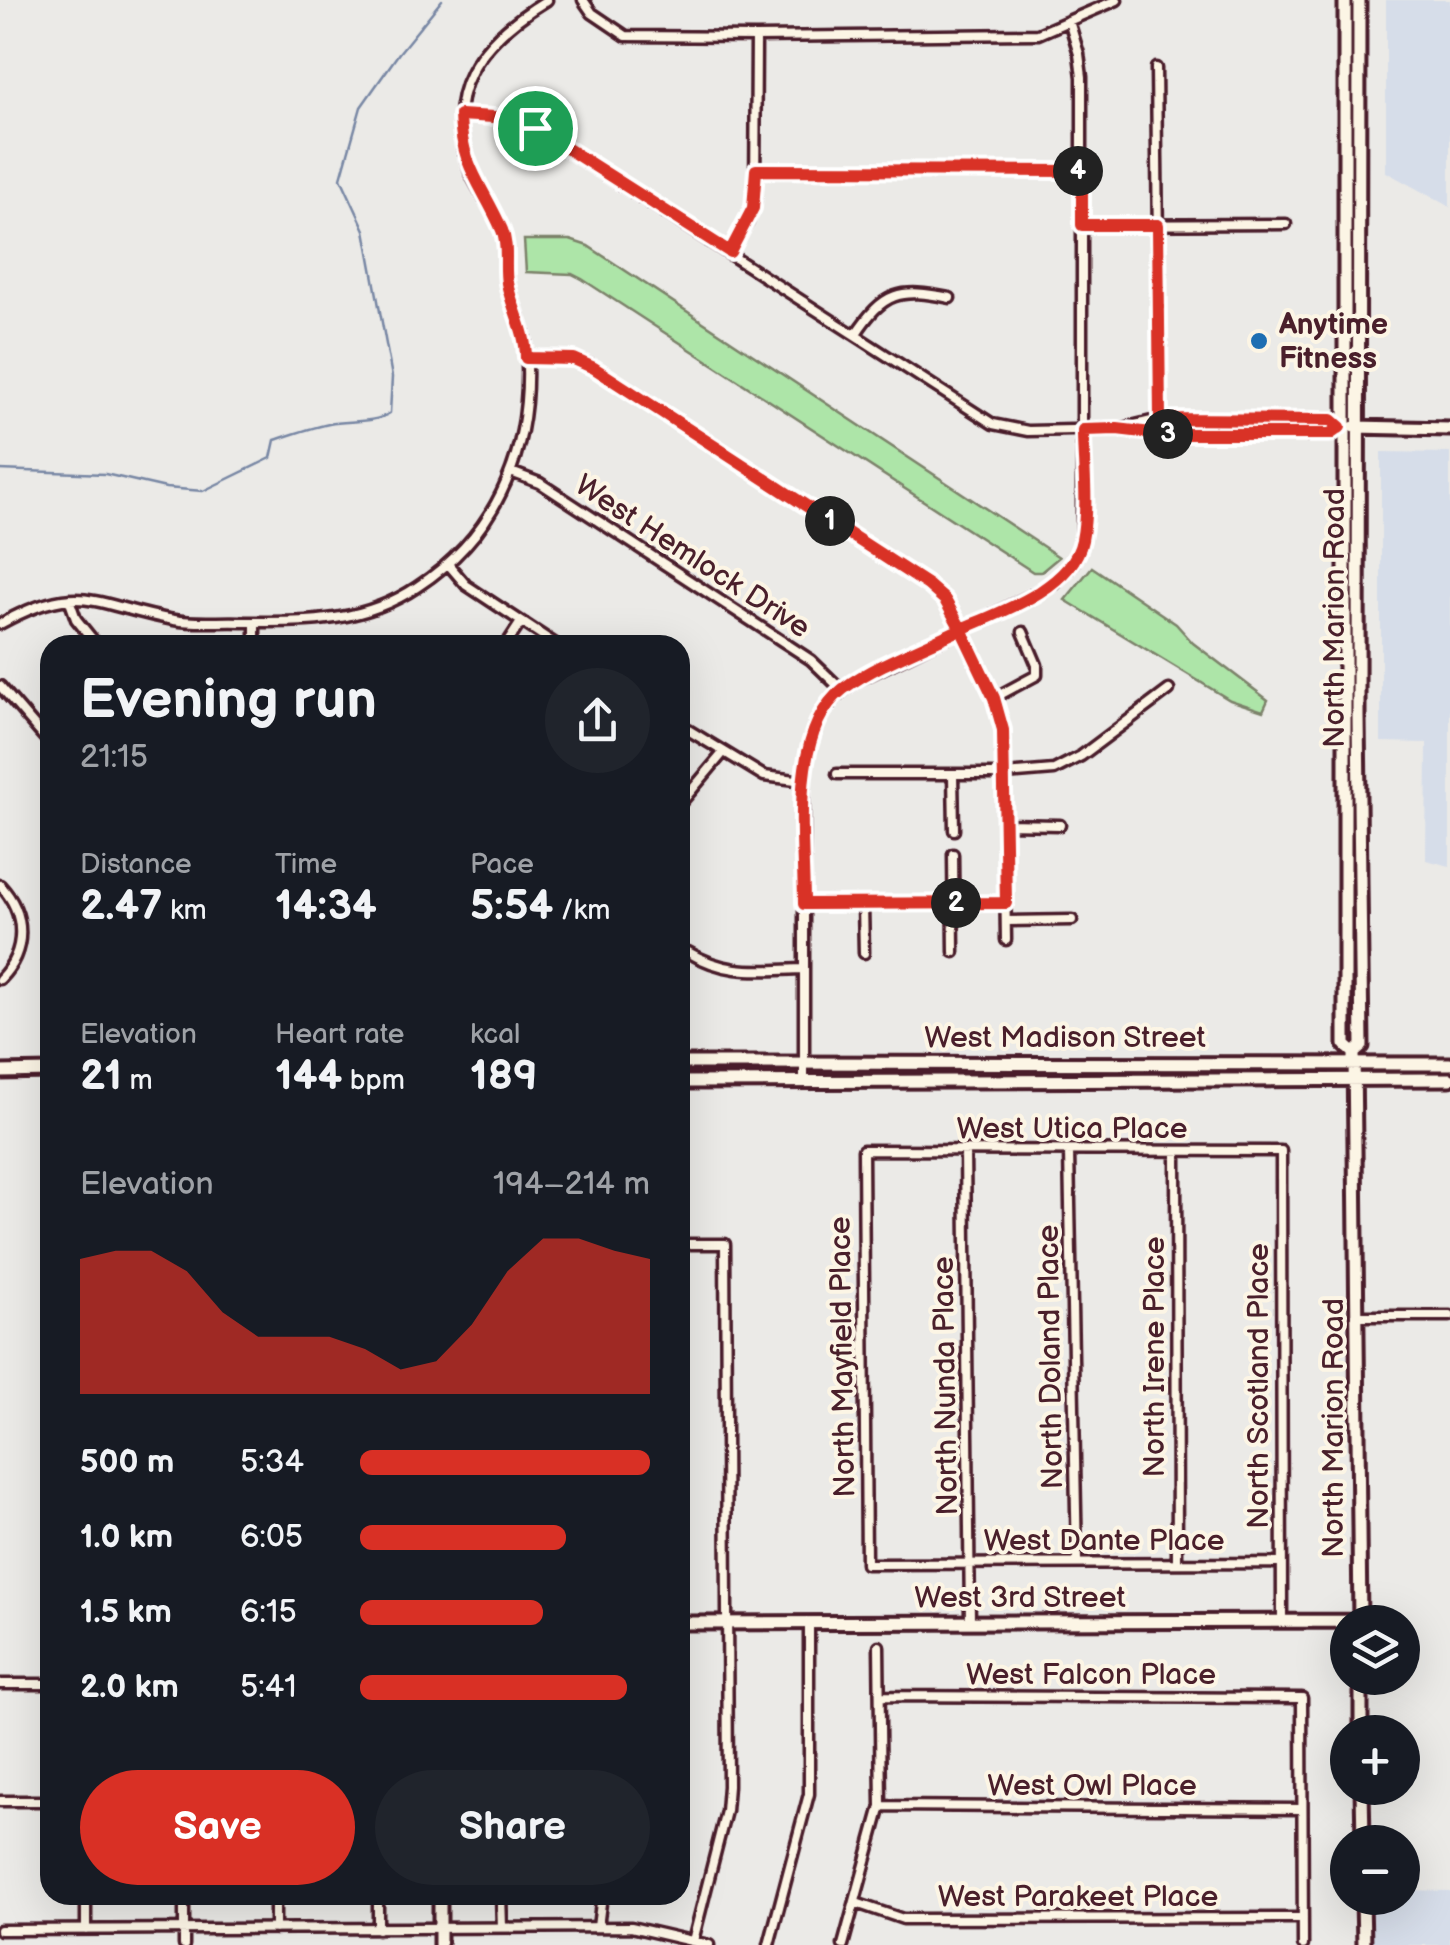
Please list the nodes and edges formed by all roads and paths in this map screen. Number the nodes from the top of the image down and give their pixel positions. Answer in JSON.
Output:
{"nodes":[{"id":1,"x":547,"y":0,"type":"edge"},
{"id":2,"x":583,"y":0,"type":"edge"},
{"id":3,"x":1117,"y":0,"type":"edge"},
{"id":4,"x":1345,"y":0,"type":"edge"},
{"id":5,"x":1359,"y":0,"type":"edge"},
{"id":6,"x":1069,"y":21,"type":"junction"},
{"id":7,"x":756,"y":37,"type":"junction"},
{"id":8,"x":1156,"y":68,"type":"dead end"},
{"id":9,"x":460,"y":115,"type":"junction"},
{"id":10,"x":756,"y":170,"type":"junction"},
{"id":11,"x":1082,"y":171,"type":"junction"},
{"id":12,"x":1286,"y":224,"type":"dead end"},
{"id":13,"x":1082,"y":225,"type":"junction"},
{"id":14,"x":1158,"y":225,"type":"junction"},
{"id":15,"x":730,"y":252,"type":"junction"},
{"id":16,"x":950,"y":298,"type":"dead end"},
{"id":17,"x":855,"y":335,"type":"junction"},
{"id":18,"x":526,"y":358,"type":"junction"},
{"id":19,"x":1160,"y":419,"type":"junction"},
{"id":20,"x":1348,"y":427,"type":"junction"},
{"id":21,"x":1117,"y":429,"type":"junction"},
{"id":22,"x":1450,"y":429,"type":"edge"},
{"id":23,"x":1083,"y":430,"type":"junction"},
{"id":24,"x":511,"y":472,"type":"junction"},
{"id":25,"x":448,"y":564,"type":"junction"},
{"id":26,"x":69,"y":598,"type":"junction"},
{"id":27,"x":255,"y":622,"type":"junction"},
{"id":28,"x":521,"y":622,"type":"junction"},
{"id":29,"x":0,"y":624,"type":"edge"},
{"id":30,"x":961,"y":629,"type":"junction"},
{"id":31,"x":1023,"y":632,"type":"dead end"},
{"id":32,"x":89,"y":635,"type":"edge"},
{"id":33,"x":255,"y":635,"type":"edge"},
{"id":34,"x":513,"y":635,"type":"edge"},
{"id":35,"x":541,"y":635,"type":"edge"},
{"id":36,"x":0,"y":686,"type":"edge"},
{"id":37,"x":842,"y":690,"type":"junction"},
{"id":38,"x":1169,"y":690,"type":"dead end"},
{"id":39,"x":994,"y":698,"type":"junction"},
{"id":40,"x":40,"y":732,"type":"edge"},
{"id":41,"x":690,"y":732,"type":"edge"},
{"id":42,"x":723,"y":753,"type":"junction"},
{"id":43,"x":837,"y":774,"type":"dead end"},
{"id":44,"x":953,"y":774,"type":"junction"},
{"id":45,"x":1005,"y":774,"type":"junction"},
{"id":46,"x":804,"y":782,"type":"junction"},
{"id":47,"x":690,"y":792,"type":"edge"},
{"id":48,"x":1005,"y":824,"type":"junction"},
{"id":49,"x":1060,"y":825,"type":"dead end"},
{"id":50,"x":954,"y":830,"type":"dead end"},
{"id":51,"x":953,"y":854,"type":"dead end"},
{"id":52,"x":0,"y":884,"type":"edge"},
{"id":53,"x":954,"y":903,"type":"junction"},
{"id":54,"x":1006,"y":903,"type":"junction"},
{"id":55,"x":804,"y":904,"type":"junction"},
{"id":56,"x":864,"y":904,"type":"junction"},
{"id":57,"x":1072,"y":920,"type":"dead end"},
{"id":58,"x":1006,"y":921,"type":"junction"},
{"id":59,"x":1006,"y":940,"type":"dead end"},
{"id":60,"x":954,"y":952,"type":"dead end"},
{"id":61,"x":690,"y":953,"type":"edge"},
{"id":62,"x":864,"y":954,"type":"dead end"},
{"id":63,"x":804,"y":969,"type":"junction"},
{"id":64,"x":0,"y":979,"type":"edge"},
{"id":65,"x":690,"y":1062,"type":"edge"},
{"id":66,"x":804,"y":1062,"type":"junction"},
{"id":67,"x":1450,"y":1064,"type":"edge"},
{"id":68,"x":1354,"y":1066,"type":"junction"},
{"id":69,"x":0,"y":1072,"type":"edge"},
{"id":70,"x":40,"y":1072,"type":"edge"},
{"id":71,"x":1450,"y":1079,"type":"edge"},
{"id":72,"x":690,"y":1082,"type":"edge"},
{"id":73,"x":804,"y":1082,"type":"junction"},
{"id":74,"x":864,"y":1150,"type":"joint"},
{"id":75,"x":966,"y":1150,"type":"junction"},
{"id":76,"x":1281,"y":1151,"type":"joint"},
{"id":77,"x":1068,"y":1152,"type":"junction"},
{"id":78,"x":1176,"y":1152,"type":"junction"},
{"id":79,"x":690,"y":1244,"type":"edge"},
{"id":80,"x":1357,"y":1316,"type":"junction"},
{"id":81,"x":1450,"y":1316,"type":"edge"},
{"id":82,"x":1077,"y":1562,"type":"junction"},
{"id":83,"x":1282,"y":1562,"type":"junction"},
{"id":84,"x":1178,"y":1563,"type":"junction"},
{"id":85,"x":866,"y":1564,"type":"joint"},
{"id":86,"x":969,"y":1564,"type":"junction"},
{"id":87,"x":1360,"y":1605,"type":"edge"},
{"id":88,"x":1282,"y":1621,"type":"junction"},
{"id":89,"x":970,"y":1622,"type":"junction"},
{"id":90,"x":1330,"y":1622,"type":"edge"},
{"id":91,"x":690,"y":1623,"type":"edge"},
{"id":92,"x":728,"y":1623,"type":"junction"},
{"id":93,"x":809,"y":1623,"type":"junction"},
{"id":94,"x":879,"y":1646,"type":"dead end"},
{"id":95,"x":0,"y":1684,"type":"edge"},
{"id":96,"x":40,"y":1684,"type":"edge"},
{"id":97,"x":881,"y":1696,"type":"junction"},
{"id":98,"x":0,"y":1801,"type":"edge"},
{"id":99,"x":40,"y":1801,"type":"edge"},
{"id":100,"x":881,"y":1806,"type":"junction"},
{"id":101,"x":1302,"y":1809,"type":"junction"},
{"id":102,"x":856,"y":1904,"type":"junction"},
{"id":103,"x":86,"y":1905,"type":"edge"},
{"id":104,"x":184,"y":1905,"type":"edge"},
{"id":105,"x":275,"y":1905,"type":"edge"},
{"id":106,"x":378,"y":1905,"type":"edge"},
{"id":107,"x":440,"y":1905,"type":"edge"},
{"id":108,"x":502,"y":1905,"type":"edge"},
{"id":109,"x":601,"y":1905,"type":"edge"},
{"id":110,"x":1363,"y":1915,"type":"edge"},
{"id":111,"x":1303,"y":1918,"type":"junction"},
{"id":112,"x":502,"y":1927,"type":"junction"},
{"id":113,"x":598,"y":1927,"type":"junction"},
{"id":114,"x":275,"y":1928,"type":"junction"},
{"id":115,"x":440,"y":1929,"type":"junction"},
{"id":116,"x":0,"y":1930,"type":"edge"},
{"id":117,"x":86,"y":1930,"type":"junction"},
{"id":118,"x":184,"y":1930,"type":"junction"},
{"id":119,"x":378,"y":1930,"type":"junction"},
{"id":120,"x":694,"y":1941,"type":"junction"},
{"id":121,"x":184,"y":1945,"type":"edge"},
{"id":122,"x":440,"y":1945,"type":"edge"},
{"id":123,"x":708,"y":1945,"type":"edge"},
{"id":124,"x":769,"y":1945,"type":"edge"},
{"id":125,"x":843,"y":1945,"type":"edge"},
{"id":126,"x":1303,"y":1945,"type":"edge"},
{"id":127,"x":1364,"y":1945,"type":"edge"}],
"edges":[{"from":1,"to":9,"type":"street"},
{"from":2,"to":7,"type":"street"},
{"from":3,"to":6,"type":"street"},
{"from":4,"to":20,"type":"main road","name":"North Marion Road"},
{"from":5,"to":20,"type":"main road","name":"North Marion Road"},
{"from":6,"to":7,"type":"street"},
{"from":6,"to":11,"type":"street"},
{"from":7,"to":10,"type":"street"},
{"from":8,"to":14,"type":"street"},
{"from":9,"to":15,"type":"street"},
{"from":9,"to":18,"type":"street"},
{"from":10,"to":11,"type":"street"},
{"from":10,"to":15,"type":"street"},
{"from":11,"to":13,"type":"street"},
{"from":12,"to":14,"type":"street"},
{"from":13,"to":14,"type":"street"},
{"from":13,"to":23,"type":"street"},
{"from":14,"to":19,"type":"street"},
{"from":15,"to":17,"type":"street"},
{"from":16,"to":17,"type":"street"},
{"from":17,"to":23,"type":"street"},
{"from":18,"to":24,"type":"street"},
{"from":18,"to":30,"type":"street"},
{"from":19,"to":20,"type":"street"},
{"from":19,"to":21,"type":"street"},
{"from":20,"to":21,"type":"street"},
{"from":20,"to":22,"type":"main road"},
{"from":20,"to":68,"type":"main road","name":"North Marion Road"},
{"from":21,"to":23,"type":"street"},
{"from":23,"to":30,"type":"street"},
{"from":24,"to":25,"type":"street"},
{"from":24,"to":37,"type":"street","name":"West Hemlock Drive"},
{"from":25,"to":27,"type":"street"},
{"from":25,"to":28,"type":"street"},
{"from":26,"to":27,"type":"street"},
{"from":26,"to":29,"type":"street"},
{"from":26,"to":32,"type":"street"},
{"from":27,"to":33,"type":"street"},
{"from":28,"to":34,"type":"street"},
{"from":28,"to":35,"type":"street"},
{"from":30,"to":37,"type":"street"},
{"from":30,"to":39,"type":"street"},
{"from":31,"to":39,"type":"street"},
{"from":36,"to":40,"type":"street"},
{"from":37,"to":46,"type":"street"},
{"from":38,"to":45,"type":"street"},
{"from":39,"to":45,"type":"street"},
{"from":41,"to":42,"type":"street"},
{"from":42,"to":46,"type":"street"},
{"from":42,"to":47,"type":"street"},
{"from":43,"to":44,"type":"street"},
{"from":44,"to":45,"type":"street"},
{"from":44,"to":50,"type":"street"},
{"from":45,"to":48,"type":"street"},
{"from":46,"to":55,"type":"street"},
{"from":48,"to":49,"type":"street"},
{"from":48,"to":54,"type":"street"},
{"from":51,"to":53,"type":"street"},
{"from":52,"to":64,"type":"street"},
{"from":53,"to":54,"type":"street"},
{"from":53,"to":56,"type":"street"},
{"from":53,"to":60,"type":"street"},
{"from":54,"to":58,"type":"street"},
{"from":55,"to":56,"type":"street"},
{"from":55,"to":63,"type":"street"},
{"from":56,"to":62,"type":"street"},
{"from":57,"to":58,"type":"street"},
{"from":58,"to":59,"type":"street"},
{"from":61,"to":63,"type":"street"},
{"from":63,"to":66,"type":"street"},
{"from":65,"to":66,"type":"main road","name":"West Madison Street"},
{"from":66,"to":68,"type":"main road","name":"West Madison Street"},
{"from":66,"to":73,"type":"street"},
{"from":67,"to":68,"type":"main road","name":"West Madison Street"},
{"from":68,"to":71,"type":"main road","name":"West Madison Street"},
{"from":68,"to":73,"type":"main road","name":"West Madison Street"},
{"from":68,"to":80,"type":"main road","name":"North Marion Road"},
{"from":69,"to":70,"type":"main road"},
{"from":72,"to":73,"type":"main road","name":"West Madison Street"},
{"from":74,"to":75,"type":"street","name":"West Utica Place"},
{"from":74,"to":85,"type":"street","name":"North Mayfield Place"},
{"from":75,"to":77,"type":"street","name":"West Utica Place"},
{"from":75,"to":86,"type":"street","name":"North Nunda Place"},
{"from":76,"to":78,"type":"street","name":"West Utica Place"},
{"from":76,"to":83,"type":"street","name":"North Scotland Place"},
{"from":77,"to":78,"type":"street","name":"West Utica Place"},
{"from":77,"to":82,"type":"street","name":"North Doland Place"},
{"from":78,"to":84,"type":"street","name":"North Irene Place"},
{"from":79,"to":92,"type":"street"},
{"from":80,"to":81,"type":"street"},
{"from":80,"to":87,"type":"main road","name":"North Marion Road"},
{"from":82,"to":84,"type":"street","name":"West Dante Place"},
{"from":82,"to":86,"type":"street","name":"West Dante Place"},
{"from":83,"to":84,"type":"street","name":"West Dante Place"},
{"from":83,"to":88,"type":"street","name":"North Scotland Place"},
{"from":85,"to":86,"type":"street","name":"West Dante Place"},
{"from":86,"to":89,"type":"street","name":"North Nunda Place"},
{"from":88,"to":89,"type":"main road","name":"West 3rd Street"},
{"from":88,"to":90,"type":"main road","name":"West 3rd Street"},
{"from":89,"to":93,"type":"main road","name":"West 3rd Street"},
{"from":91,"to":92,"type":"main road","name":"West 3rd Street"},
{"from":92,"to":93,"type":"main road","name":"West 3rd Street"},
{"from":92,"to":120,"type":"street"},
{"from":93,"to":124,"type":"street"},
{"from":94,"to":97,"type":"street"},
{"from":95,"to":96,"type":"street"},
{"from":97,"to":100,"type":"street"},
{"from":97,"to":101,"type":"street","name":"West Falcon Place"},
{"from":98,"to":99,"type":"street"},
{"from":100,"to":101,"type":"street","name":"West Owl Place"},
{"from":100,"to":102,"type":"street"},
{"from":101,"to":111,"type":"street"},
{"from":102,"to":111,"type":"street","name":"West Parakeet Place"},
{"from":102,"to":125,"type":"street"},
{"from":103,"to":117,"type":"street"},
{"from":104,"to":118,"type":"street"},
{"from":105,"to":114,"type":"street"},
{"from":106,"to":119,"type":"street"},
{"from":107,"to":115,"type":"main road"},
{"from":108,"to":112,"type":"street"},
{"from":109,"to":113,"type":"street"},
{"from":110,"to":127,"type":"main road"},
{"from":111,"to":126,"type":"street"},
{"from":112,"to":113,"type":"street"},
{"from":112,"to":115,"type":"street"},
{"from":113,"to":120,"type":"street"},
{"from":114,"to":118,"type":"street"},
{"from":114,"to":119,"type":"street"},
{"from":115,"to":119,"type":"street"},
{"from":115,"to":122,"type":"main road"},
{"from":116,"to":117,"type":"street"},
{"from":117,"to":118,"type":"street"},
{"from":118,"to":121,"type":"street"},
{"from":120,"to":123,"type":"street"}]}
